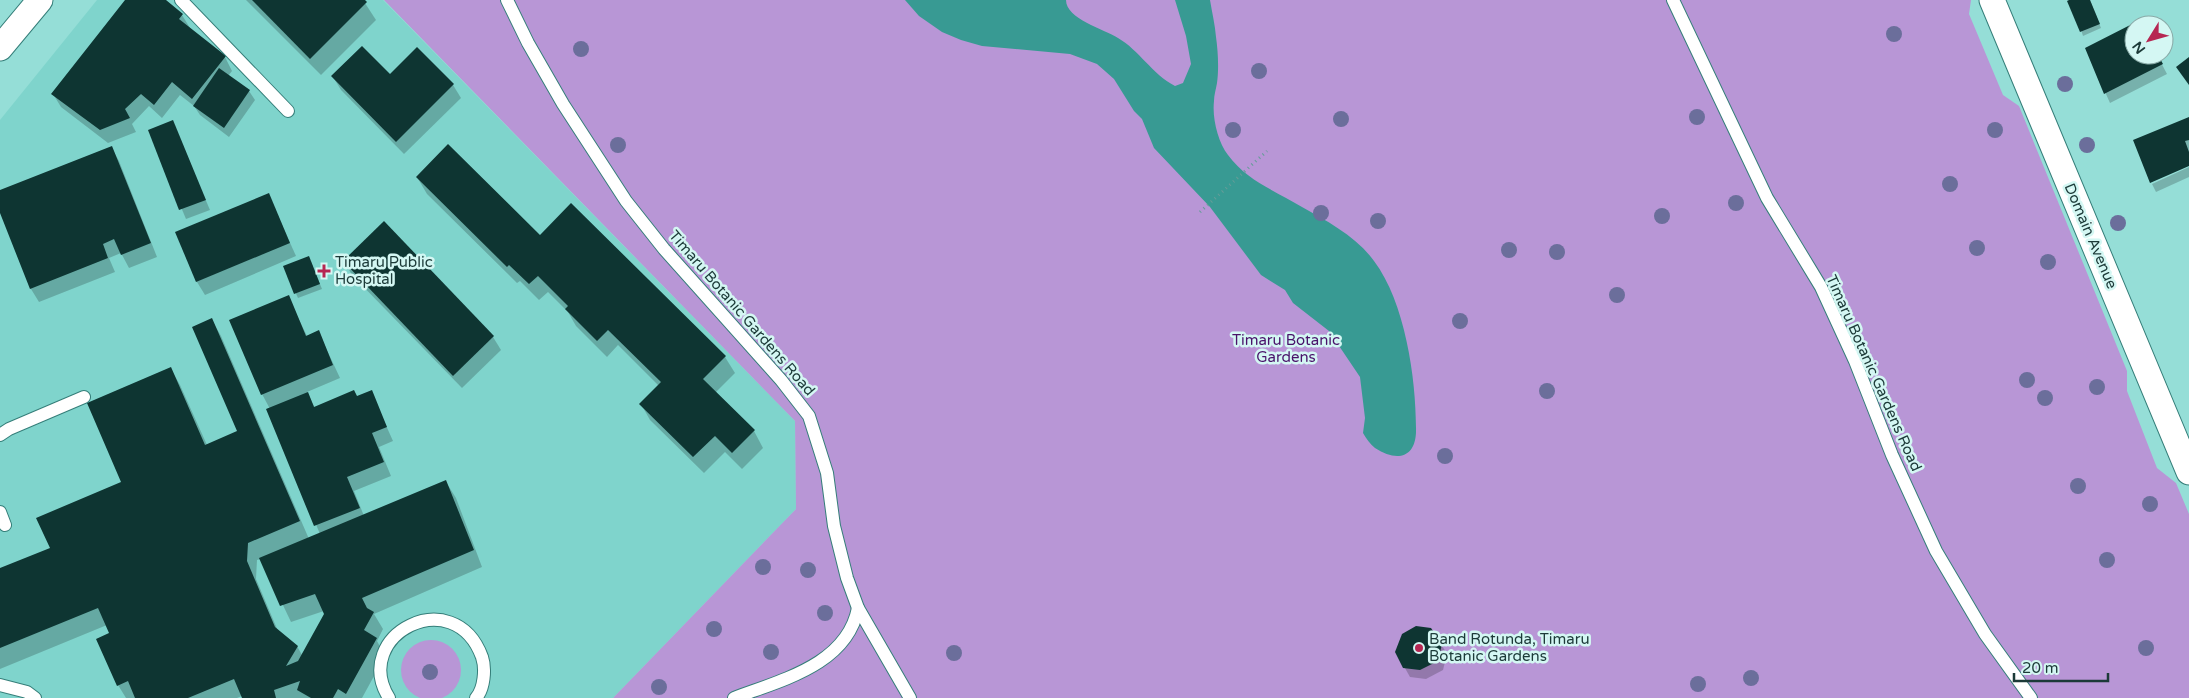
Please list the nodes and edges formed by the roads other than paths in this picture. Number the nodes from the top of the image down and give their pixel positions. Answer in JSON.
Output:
{"nodes":[{"id":1,"x":40,"y":0,"type":"edge"},
{"id":2,"x":181,"y":0,"type":"edge"},
{"id":3,"x":507,"y":0,"type":"edge"},
{"id":4,"x":1673,"y":0,"type":"edge"},
{"id":5,"x":1992,"y":0,"type":"edge"},
{"id":6,"x":0,"y":48,"type":"edge"},
{"id":7,"x":288,"y":111,"type":"dead end"},
{"id":8,"x":84,"y":397,"type":"dead end"},
{"id":9,"x":0,"y":435,"type":"edge"},
{"id":10,"x":2189,"y":472,"type":"edge"},
{"id":11,"x":0,"y":512,"type":"edge"},
{"id":12,"x":5,"y":525,"type":"dead end"},
{"id":13,"x":858,"y":608,"type":"junction"},
{"id":14,"x":0,"y":685,"type":"edge"},
{"id":15,"x":35,"y":698,"type":"edge"},
{"id":16,"x":389,"y":698,"type":"edge"},
{"id":17,"x":476,"y":698,"type":"edge"},
{"id":18,"x":734,"y":698,"type":"edge"},
{"id":19,"x":910,"y":698,"type":"edge"},
{"id":20,"x":2032,"y":698,"type":"edge"}],
"edges":[{"from":1,"to":6,"type":"street"},
{"from":2,"to":7,"type":"lane"},
{"from":3,"to":13,"type":"lane","name":"Timaru Botanic Gardens Road"},
{"from":4,"to":20,"type":"lane","name":"Timaru Botanic Gardens Road"},
{"from":5,"to":10,"type":"street","name":"Domain Avenue"},
{"from":8,"to":9,"type":"lane"},
{"from":11,"to":12,"type":"lane"},
{"from":13,"to":18,"type":"lane"},
{"from":13,"to":19,"type":"lane","name":"Timaru Botanic Gardens Road"},
{"from":14,"to":15,"type":"lane"},
{"from":16,"to":17,"type":"lane"}]}
